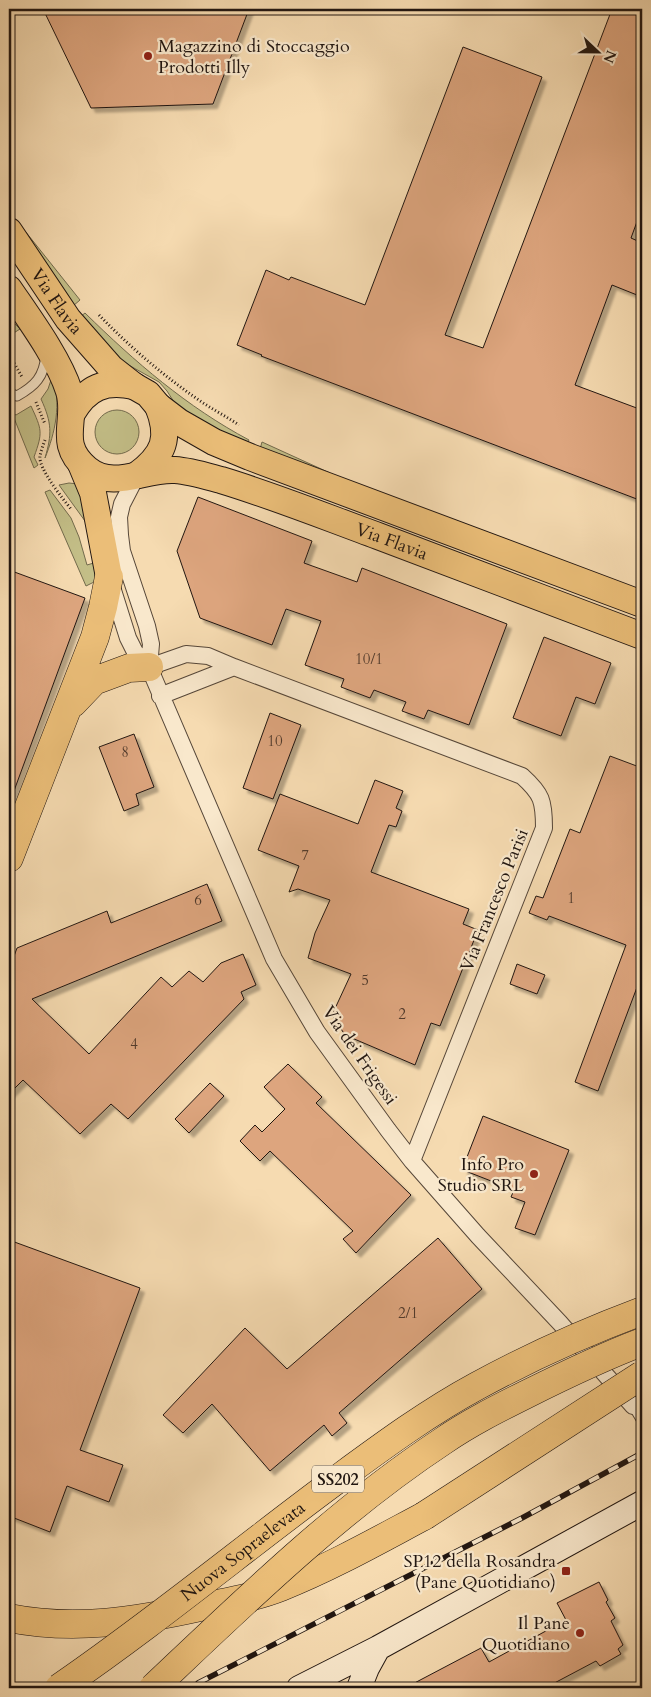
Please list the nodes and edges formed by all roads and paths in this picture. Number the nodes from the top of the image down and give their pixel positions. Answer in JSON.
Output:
{"nodes":[{"id":1,"x":9,"y":231,"type":"edge"},
{"id":2,"x":9,"y":289,"type":"edge"},
{"id":3,"x":95,"y":311,"type":"dead end"},
{"id":4,"x":46,"y":348,"type":"junction"},
{"id":5,"x":9,"y":354,"type":"edge"},
{"id":6,"x":18,"y":370,"type":"dead end"},
{"id":7,"x":134,"y":386,"type":"junction"},
{"id":8,"x":9,"y":393,"type":"edge"},
{"id":9,"x":36,"y":403,"type":"dead end"},
{"id":10,"x":158,"y":406,"type":"junction"},
{"id":11,"x":72,"y":413,"type":"junction"},
{"id":12,"x":242,"y":426,"type":"dead end"},
{"id":13,"x":45,"y":430,"type":"dead end"},
{"id":14,"x":45,"y":438,"type":"dead end"},
{"id":15,"x":81,"y":464,"type":"junction"},
{"id":16,"x":137,"y":475,"type":"junction"},
{"id":17,"x":54,"y":487,"type":"dead end"},
{"id":18,"x":109,"y":577,"type":"junction"},
{"id":19,"x":642,"y":604,"type":"edge"},
{"id":20,"x":642,"y":636,"type":"edge"},
{"id":21,"x":149,"y":667,"type":"junction"},
{"id":22,"x":234,"y":667,"type":"junction"},
{"id":23,"x":160,"y":696,"type":"junction"},
{"id":24,"x":67,"y":710,"type":"junction"},
{"id":25,"x":9,"y":858,"type":"edge"},
{"id":26,"x":412,"y":1161,"type":"junction"},
{"id":27,"x":642,"y":1311,"type":"edge"},
{"id":28,"x":642,"y":1342,"type":"edge"},
{"id":29,"x":642,"y":1375,"type":"edge"},
{"id":30,"x":633,"y":1406,"type":"joint"},
{"id":31,"x":642,"y":1421,"type":"edge"},
{"id":32,"x":642,"y":1503,"type":"edge"},
{"id":33,"x":9,"y":1618,"type":"edge"},
{"id":34,"x":378,"y":1648,"type":"junction"},
{"id":35,"x":59,"y":1688,"type":"edge"},
{"id":36,"x":153,"y":1688,"type":"edge"},
{"id":37,"x":299,"y":1688,"type":"edge"},
{"id":38,"x":359,"y":1688,"type":"edge"}],
"edges":[{"from":1,"to":7,"type":"main road","name":"Via Flavia"},
{"from":2,"to":4,"type":"main road","name":"Via Flavia"},
{"from":3,"to":12,"type":"path"},
{"from":4,"to":8,"type":"lane"},
{"from":4,"to":11,"type":"main road","name":"Via Flavia"},
{"from":5,"to":6,"type":"path"},
{"from":7,"to":10,"type":"main road","name":"Via Flavia"},
{"from":7,"to":11,"type":"main road"},
{"from":9,"to":13,"type":"path"},
{"from":10,"to":16,"type":"main road"},
{"from":10,"to":19,"type":"main road","name":"Via Flavia"},
{"from":11,"to":15,"type":"main road","name":"Via Flavia"},
{"from":14,"to":17,"type":"path"},
{"from":15,"to":16,"type":"main road","name":"Via Flavia"},
{"from":15,"to":18,"type":"main road"},
{"from":16,"to":20,"type":"main road","name":"Via Flavia"},
{"from":16,"to":21,"type":"street","name":"Via dei Frigessi"},
{"from":18,"to":21,"type":"street","name":"Via dei Frigessi"},
{"from":18,"to":24,"type":"highway"},
{"from":21,"to":22,"type":"street","name":"Via Francesco Parisi"},
{"from":21,"to":23,"type":"street","name":"Via dei Frigessi"},
{"from":21,"to":24,"type":"highway"},
{"from":22,"to":23,"type":"street"},
{"from":22,"to":26,"type":"street","name":"Via Francesco Parisi"},
{"from":23,"to":26,"type":"street","name":"Via dei Frigessi"},
{"from":24,"to":25,"type":"highway"},
{"from":26,"to":30,"type":"street","name":"Via dei Frigessi"},
{"from":27,"to":35,"type":"highway","name":"Nuova Sopraelevata","number":"SS202","bridge":true},
{"from":28,"to":36,"type":"highway","name":"Nuova Sopraelevata","number":"SS202","bridge":true},
{"from":29,"to":33,"type":"highway","bridge":true},
{"from":30,"to":31,"type":"lane"},
{"from":32,"to":34,"type":"main road"},
{"from":34,"to":37,"type":"main road"},
{"from":34,"to":38,"type":"main road"}]}
